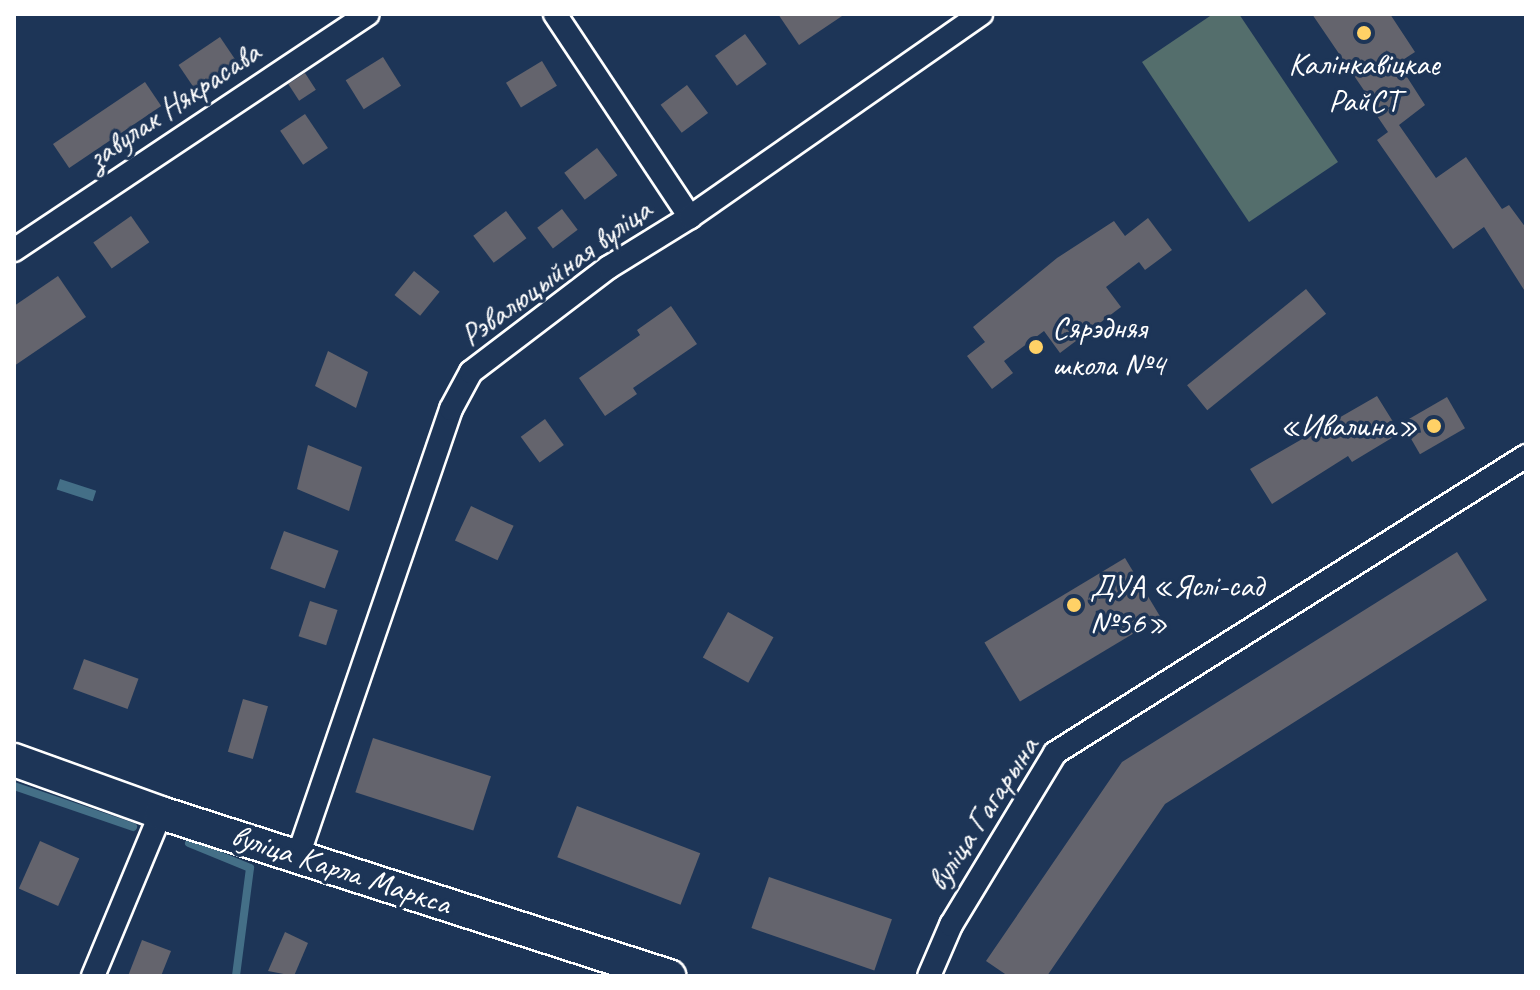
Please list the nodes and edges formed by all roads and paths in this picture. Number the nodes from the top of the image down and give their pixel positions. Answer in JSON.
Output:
{"nodes":[{"id":1,"x":368,"y":14,"type":"edge"},
{"id":2,"x":555,"y":14,"type":"edge"},
{"id":3,"x":981,"y":14,"type":"edge"},
{"id":4,"x":690,"y":217,"type":"junction"},
{"id":5,"x":14,"y":250,"type":"edge"},
{"id":6,"x":1526,"y":456,"type":"edge"},
{"id":7,"x":14,"y":760,"type":"edge"},
{"id":8,"x":161,"y":813,"type":"junction"},
{"id":9,"x":298,"y":856,"type":"junction"},
{"id":10,"x":615,"y":968,"type":"edge"},
{"id":11,"x":93,"y":976,"type":"edge"},
{"id":12,"x":669,"y":976,"type":"edge"},
{"id":13,"x":929,"y":976,"type":"edge"}],
"edges":[{"from":1,"to":5,"type":"street","name":"завулак Някрасава"},
{"from":2,"to":4,"type":"street"},
{"from":3,"to":4,"type":"street","name":"Рэвалюцыйная вуліца"},
{"from":4,"to":9,"type":"street","name":"Рэвалюцыйная вуліца"},
{"from":6,"to":13,"type":"street","name":"вуліца Гагарына"},
{"from":7,"to":8,"type":"main road","name":"вуліца Карла Маркса"},
{"from":8,"to":9,"type":"main road","name":"вуліца Карла Маркса"},
{"from":8,"to":11,"type":"street"},
{"from":9,"to":10,"type":"main road","name":"вуліца Карла Маркса"},
{"from":10,"to":12,"type":"main road","name":"вуліца Карла Маркса"}]}
